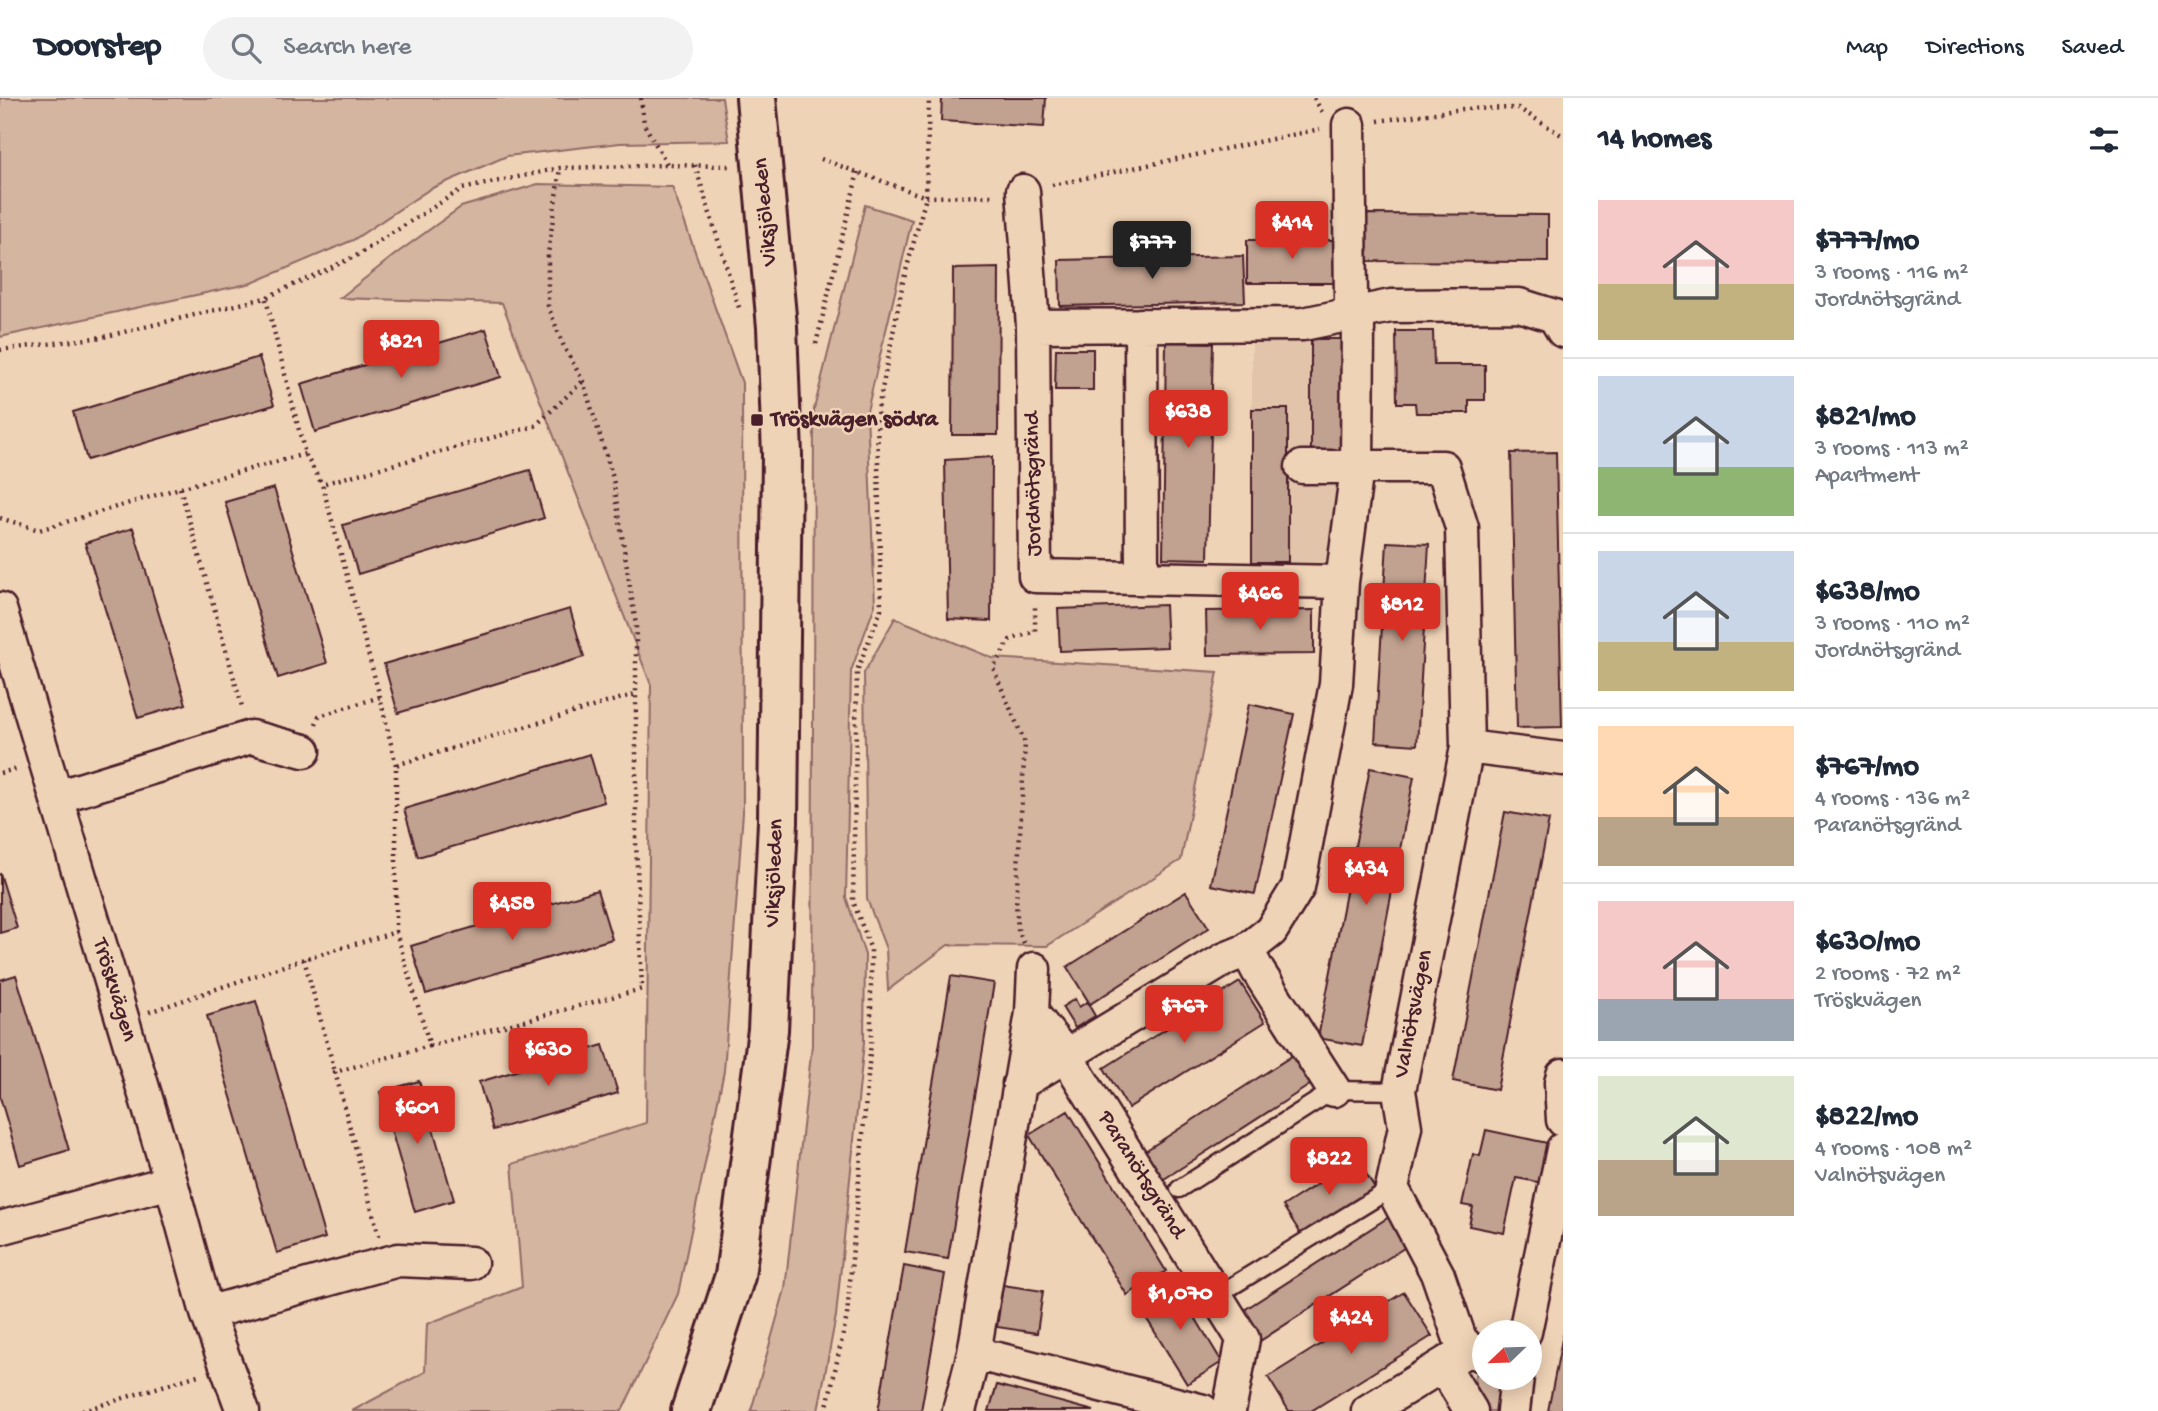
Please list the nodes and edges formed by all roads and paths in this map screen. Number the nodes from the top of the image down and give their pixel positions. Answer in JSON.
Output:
{"nodes":[{"id":1,"x":641,"y":98,"type":"edge"},
{"id":2,"x":756,"y":98,"type":"edge"},
{"id":3,"x":783,"y":98,"type":"edge"},
{"id":4,"x":929,"y":98,"type":"edge"},
{"id":5,"x":1349,"y":125,"type":"junction"},
{"id":6,"x":1563,"y":136,"type":"edge"},
{"id":7,"x":821,"y":159,"type":"dead end"},
{"id":8,"x":667,"y":164,"type":"junction"},
{"id":9,"x":695,"y":165,"type":"junction"},
{"id":10,"x":732,"y":166,"type":"dead end"},
{"id":11,"x":560,"y":168,"type":"junction"},
{"id":12,"x":858,"y":172,"type":"junction"},
{"id":13,"x":1023,"y":191,"type":"junction"},
{"id":14,"x":926,"y":197,"type":"junction"},
{"id":15,"x":265,"y":298,"type":"junction"},
{"id":16,"x":740,"y":312,"type":"dead end"},
{"id":17,"x":1355,"y":313,"type":"junction"},
{"id":18,"x":1141,"y":325,"type":"junction"},
{"id":19,"x":1033,"y":326,"type":"junction"},
{"id":20,"x":777,"y":327,"type":"junction"},
{"id":21,"x":1563,"y":331,"type":"edge"},
{"id":22,"x":816,"y":344,"type":"dead end"},
{"id":23,"x":0,"y":350,"type":"edge"},
{"id":24,"x":583,"y":381,"type":"junction"},
{"id":25,"x":305,"y":454,"type":"junction"},
{"id":26,"x":1302,"y":467,"type":"dead end"},
{"id":27,"x":1357,"y":468,"type":"junction"},
{"id":28,"x":322,"y":484,"type":"junction"},
{"id":29,"x":180,"y":488,"type":"junction"},
{"id":30,"x":0,"y":518,"type":"edge"},
{"id":31,"x":1035,"y":576,"type":"junction"},
{"id":32,"x":1142,"y":577,"type":"junction"},
{"id":33,"x":1342,"y":582,"type":"junction"},
{"id":34,"x":0,"y":609,"type":"edge"},
{"id":35,"x":636,"y":694,"type":"junction"},
{"id":36,"x":380,"y":697,"type":"junction"},
{"id":37,"x":251,"y":737,"type":"junction"},
{"id":38,"x":1467,"y":747,"type":"junction"},
{"id":39,"x":304,"y":751,"type":"joint"},
{"id":40,"x":1563,"y":759,"type":"edge"},
{"id":41,"x":396,"y":765,"type":"junction"},
{"id":42,"x":57,"y":797,"type":"junction"},
{"id":43,"x":396,"y":932,"type":"junction"},
{"id":44,"x":1247,"y":950,"type":"junction"},
{"id":45,"x":304,"y":959,"type":"junction"},
{"id":46,"x":1034,"y":970,"type":"joint"},
{"id":47,"x":1032,"y":1013,"type":"junction"},
{"id":48,"x":123,"y":1021,"type":"junction"},
{"id":49,"x":430,"y":1046,"type":"junction"},
{"id":50,"x":1066,"y":1056,"type":"junction"},
{"id":51,"x":335,"y":1072,"type":"junction"},
{"id":52,"x":1563,"y":1075,"type":"edge"},
{"id":53,"x":1019,"y":1084,"type":"junction"},
{"id":54,"x":1334,"y":1090,"type":"junction"},
{"id":55,"x":1399,"y":1091,"type":"junction"},
{"id":56,"x":1563,"y":1120,"type":"edge"},
{"id":57,"x":1563,"y":1149,"type":"edge"},
{"id":58,"x":171,"y":1182,"type":"junction"},
{"id":59,"x":1392,"y":1188,"type":"junction"},
{"id":60,"x":1179,"y":1189,"type":"dead end"},
{"id":61,"x":0,"y":1228,"type":"edge"},
{"id":62,"x":387,"y":1263,"type":"junction"},
{"id":63,"x":471,"y":1263,"type":"dead end"},
{"id":64,"x":1229,"y":1288,"type":"dead end"},
{"id":65,"x":207,"y":1313,"type":"junction"},
{"id":66,"x":1527,"y":1320,"type":"edge"},
{"id":67,"x":974,"y":1353,"type":"junction"},
{"id":68,"x":1465,"y":1356,"type":"edge"},
{"id":69,"x":226,"y":1366,"type":"junction"},
{"id":70,"x":1515,"y":1390,"type":"edge"},
{"id":71,"x":82,"y":1411,"type":"edge"},
{"id":72,"x":243,"y":1411,"type":"edge"},
{"id":73,"x":691,"y":1411,"type":"edge"},
{"id":74,"x":826,"y":1411,"type":"edge"},
{"id":75,"x":959,"y":1411,"type":"edge"},
{"id":76,"x":1203,"y":1411,"type":"edge"},
{"id":77,"x":1229,"y":1411,"type":"edge"},
{"id":78,"x":1368,"y":1411,"type":"edge"},
{"id":79,"x":1471,"y":1411,"type":"edge"},
{"id":80,"x":1513,"y":1411,"type":"edge"}],
"edges":[{"from":1,"to":8,"type":"path"},
{"from":2,"to":20,"type":"main road","name":"Viksjöleden"},
{"from":3,"to":20,"type":"main road","name":"Viksjöleden"},
{"from":4,"to":14,"type":"path"},
{"from":5,"to":6,"type":"path"},
{"from":5,"to":13,"type":"path"},
{"from":5,"to":17,"type":"street"},
{"from":7,"to":12,"type":"path"},
{"from":8,"to":9,"type":"path"},
{"from":8,"to":11,"type":"path"},
{"from":9,"to":10,"type":"path"},
{"from":9,"to":16,"type":"path"},
{"from":11,"to":15,"type":"path"},
{"from":11,"to":24,"type":"path"},
{"from":12,"to":14,"type":"path"},
{"from":12,"to":22,"type":"path"},
{"from":13,"to":14,"type":"path"},
{"from":13,"to":19,"type":"street","name":"Jordnötsgränd"},
{"from":14,"to":74,"type":"path"},
{"from":15,"to":23,"type":"path"},
{"from":15,"to":25,"type":"path"},
{"from":17,"to":18,"type":"street"},
{"from":17,"to":21,"type":"street"},
{"from":17,"to":27,"type":"street"},
{"from":18,"to":19,"type":"street"},
{"from":18,"to":32,"type":"street"},
{"from":19,"to":31,"type":"street","name":"Jordnötsgränd"},
{"from":20,"to":73,"type":"main road","name":"Viksjöleden"},
{"from":24,"to":28,"type":"path"},
{"from":24,"to":35,"type":"path"},
{"from":25,"to":28,"type":"path"},
{"from":25,"to":29,"type":"path"},
{"from":26,"to":27,"type":"street"},
{"from":27,"to":33,"type":"street"},
{"from":27,"to":38,"type":"street","name":"Valnötsvägen"},
{"from":28,"to":36,"type":"path"},
{"from":29,"to":30,"type":"path"},
{"from":29,"to":37,"type":"path"},
{"from":31,"to":32,"type":"street","name":"Jordnötsgränd"},
{"from":31,"to":46,"type":"path"},
{"from":32,"to":33,"type":"street","name":"Jordnötsgränd"},
{"from":33,"to":44,"type":"street"},
{"from":34,"to":42,"type":"street","name":"Tröskvägen"},
{"from":35,"to":41,"type":"path"},
{"from":35,"to":49,"type":"path"},
{"from":36,"to":39,"type":"path"},
{"from":36,"to":41,"type":"path"},
{"from":37,"to":39,"type":"street"},
{"from":37,"to":42,"type":"street"},
{"from":38,"to":40,"type":"street"},
{"from":38,"to":55,"type":"street","name":"Valnötsvägen"},
{"from":41,"to":43,"type":"path"},
{"from":42,"to":48,"type":"street","name":"Tröskvägen"},
{"from":43,"to":45,"type":"path"},
{"from":43,"to":49,"type":"path"},
{"from":44,"to":50,"type":"street"},
{"from":44,"to":54,"type":"street"},
{"from":45,"to":48,"type":"path"},
{"from":45,"to":51,"type":"path"},
{"from":46,"to":47,"type":"street"},
{"from":47,"to":50,"type":"street","name":"Paranötsgränd"},
{"from":47,"to":53,"type":"street"},
{"from":48,"to":58,"type":"street","name":"Tröskvägen"},
{"from":49,"to":51,"type":"path"},
{"from":50,"to":53,"type":"street"},
{"from":50,"to":77,"type":"street","name":"Paranötsgränd"},
{"from":51,"to":62,"type":"path"},
{"from":52,"to":56,"type":"street"},
{"from":53,"to":67,"type":"street"},
{"from":54,"to":55,"type":"lane"},
{"from":54,"to":60,"type":"lane","name":"Paranötsgränd"},
{"from":55,"to":59,"type":"street","name":"Valnötsvägen"},
{"from":57,"to":66,"type":"street"},
{"from":58,"to":61,"type":"street"},
{"from":58,"to":65,"type":"street","name":"Tröskvägen"},
{"from":59,"to":64,"type":"lane"},
{"from":59,"to":68,"type":"street"},
{"from":62,"to":63,"type":"street"},
{"from":62,"to":65,"type":"street"},
{"from":65,"to":69,"type":"street","name":"Tröskvägen"},
{"from":67,"to":75,"type":"street"},
{"from":67,"to":76,"type":"street"},
{"from":68,"to":78,"type":"street"},
{"from":68,"to":79,"type":"street"},
{"from":69,"to":71,"type":"path"},
{"from":69,"to":72,"type":"street","name":"Tröskvägen"},
{"from":70,"to":80,"type":"street"}]}
